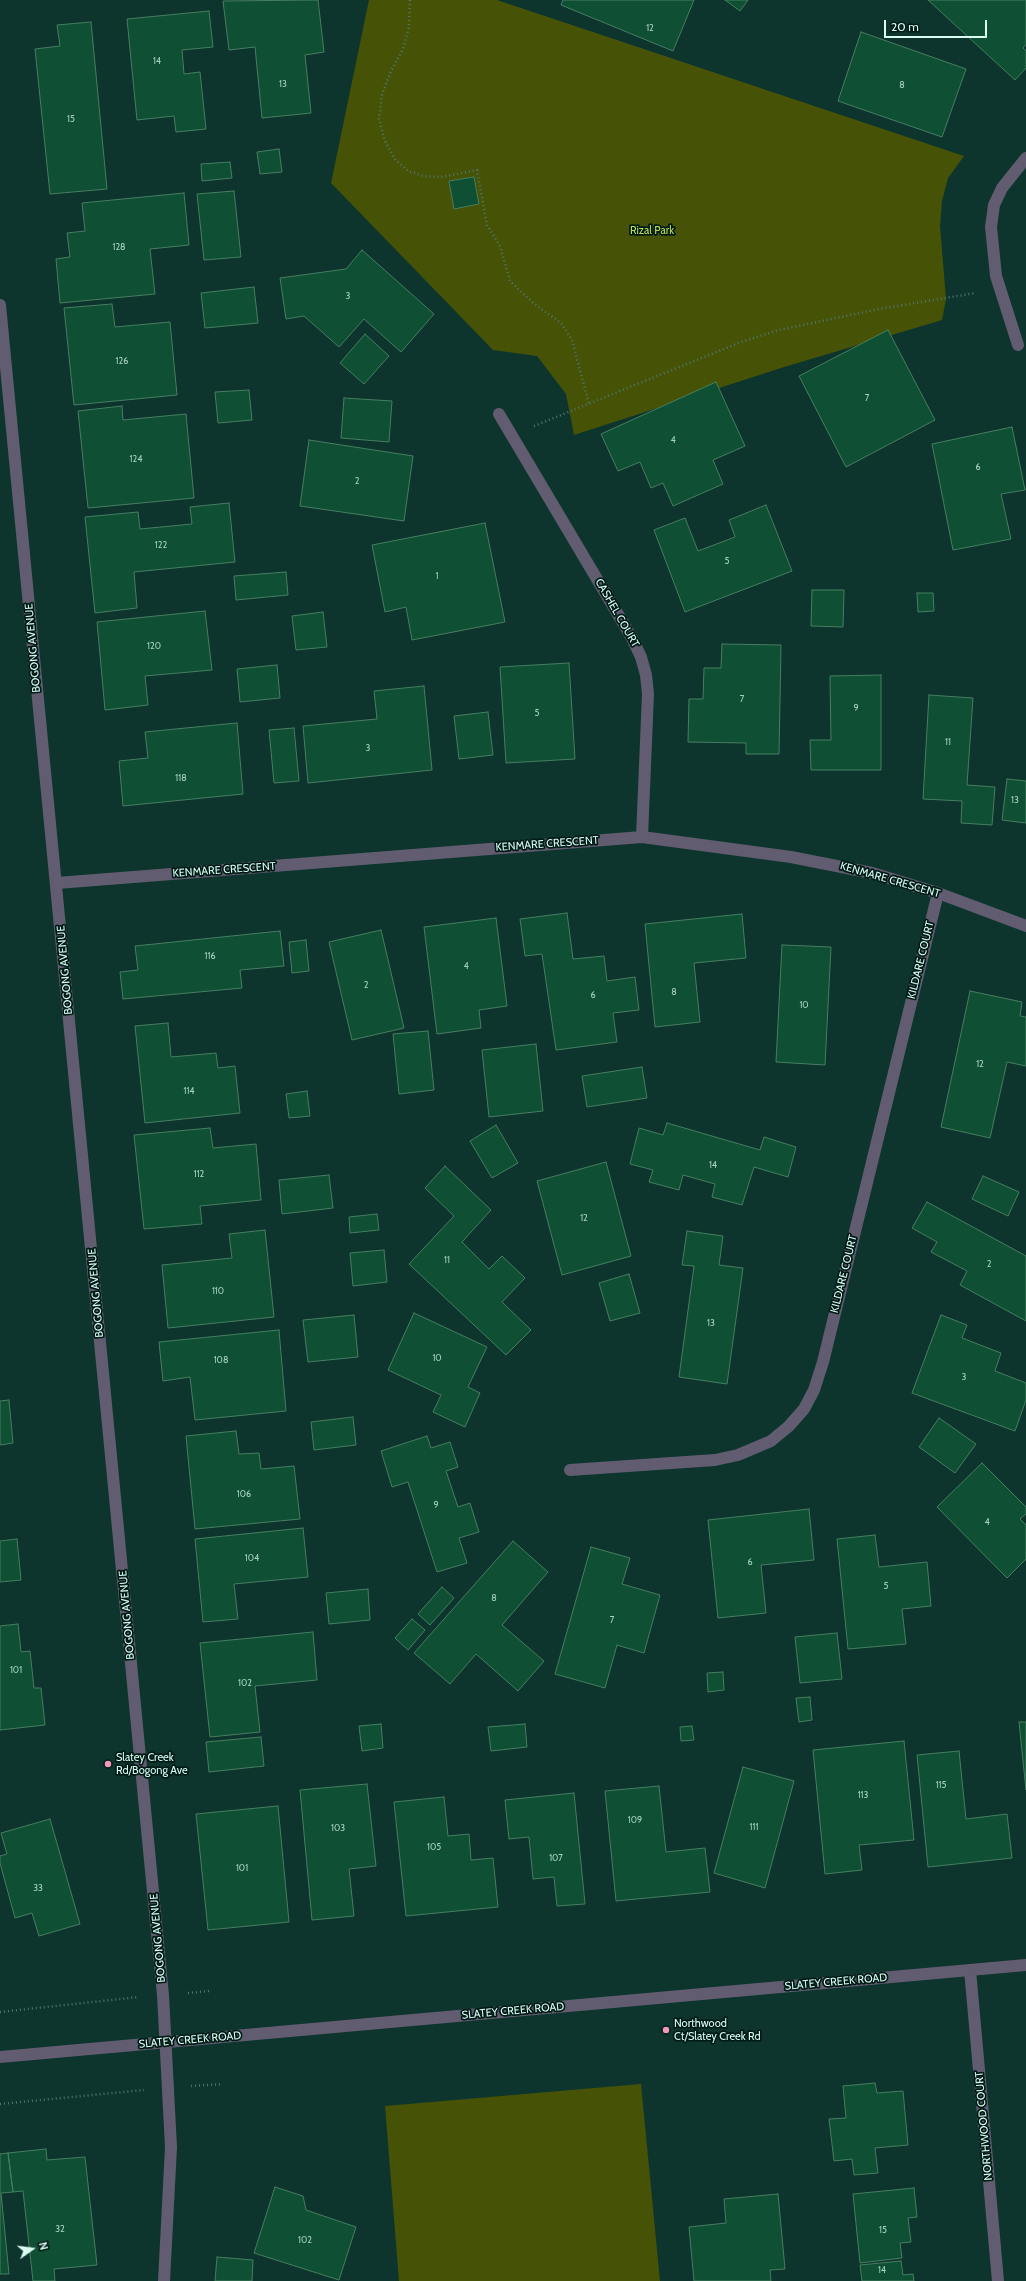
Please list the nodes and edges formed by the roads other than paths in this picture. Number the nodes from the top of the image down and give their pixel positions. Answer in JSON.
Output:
{"nodes":[{"id":1,"x":1026,"y":158,"type":"edge"},
{"id":2,"x":0,"y":305,"type":"edge"},
{"id":3,"x":1018,"y":345,"type":"dead end"},
{"id":4,"x":498,"y":414,"type":"dead end"},
{"id":5,"x":642,"y":837,"type":"junction"},
{"id":6,"x":57,"y":883,"type":"junction"},
{"id":7,"x":938,"y":893,"type":"junction"},
{"id":8,"x":1026,"y":926,"type":"edge"},
{"id":9,"x":570,"y":1470,"type":"dead end"},
{"id":10,"x":1026,"y":1964,"type":"edge"},
{"id":11,"x":970,"y":1970,"type":"junction"},
{"id":12,"x":167,"y":2042,"type":"junction"},
{"id":13,"x":0,"y":2057,"type":"edge"},
{"id":14,"x":164,"y":2281,"type":"edge"},
{"id":15,"x":998,"y":2281,"type":"edge"}],
"edges":[{"from":1,"to":3,"type":"street"},
{"from":2,"to":6,"type":"street","name":"BOGONG AVENUE"},
{"from":4,"to":5,"type":"street","name":"CASHEL COURT"},
{"from":5,"to":6,"type":"street","name":"KENMARE CRESCENT"},
{"from":5,"to":7,"type":"street","name":"KENMARE CRESCENT"},
{"from":6,"to":12,"type":"street","name":"BOGONG AVENUE"},
{"from":7,"to":8,"type":"street","name":"KENMARE CRESCENT"},
{"from":7,"to":9,"type":"street","name":"KILDARE COURT"},
{"from":10,"to":11,"type":"street","name":"SLATEY CREEK ROAD"},
{"from":11,"to":12,"type":"street","name":"SLATEY CREEK ROAD"},
{"from":11,"to":15,"type":"street","name":"NORTHWOOD COURT"},
{"from":12,"to":13,"type":"street","name":"SLATEY CREEK ROAD"},
{"from":12,"to":14,"type":"street","name":"BOGONG AVENUE"}]}
